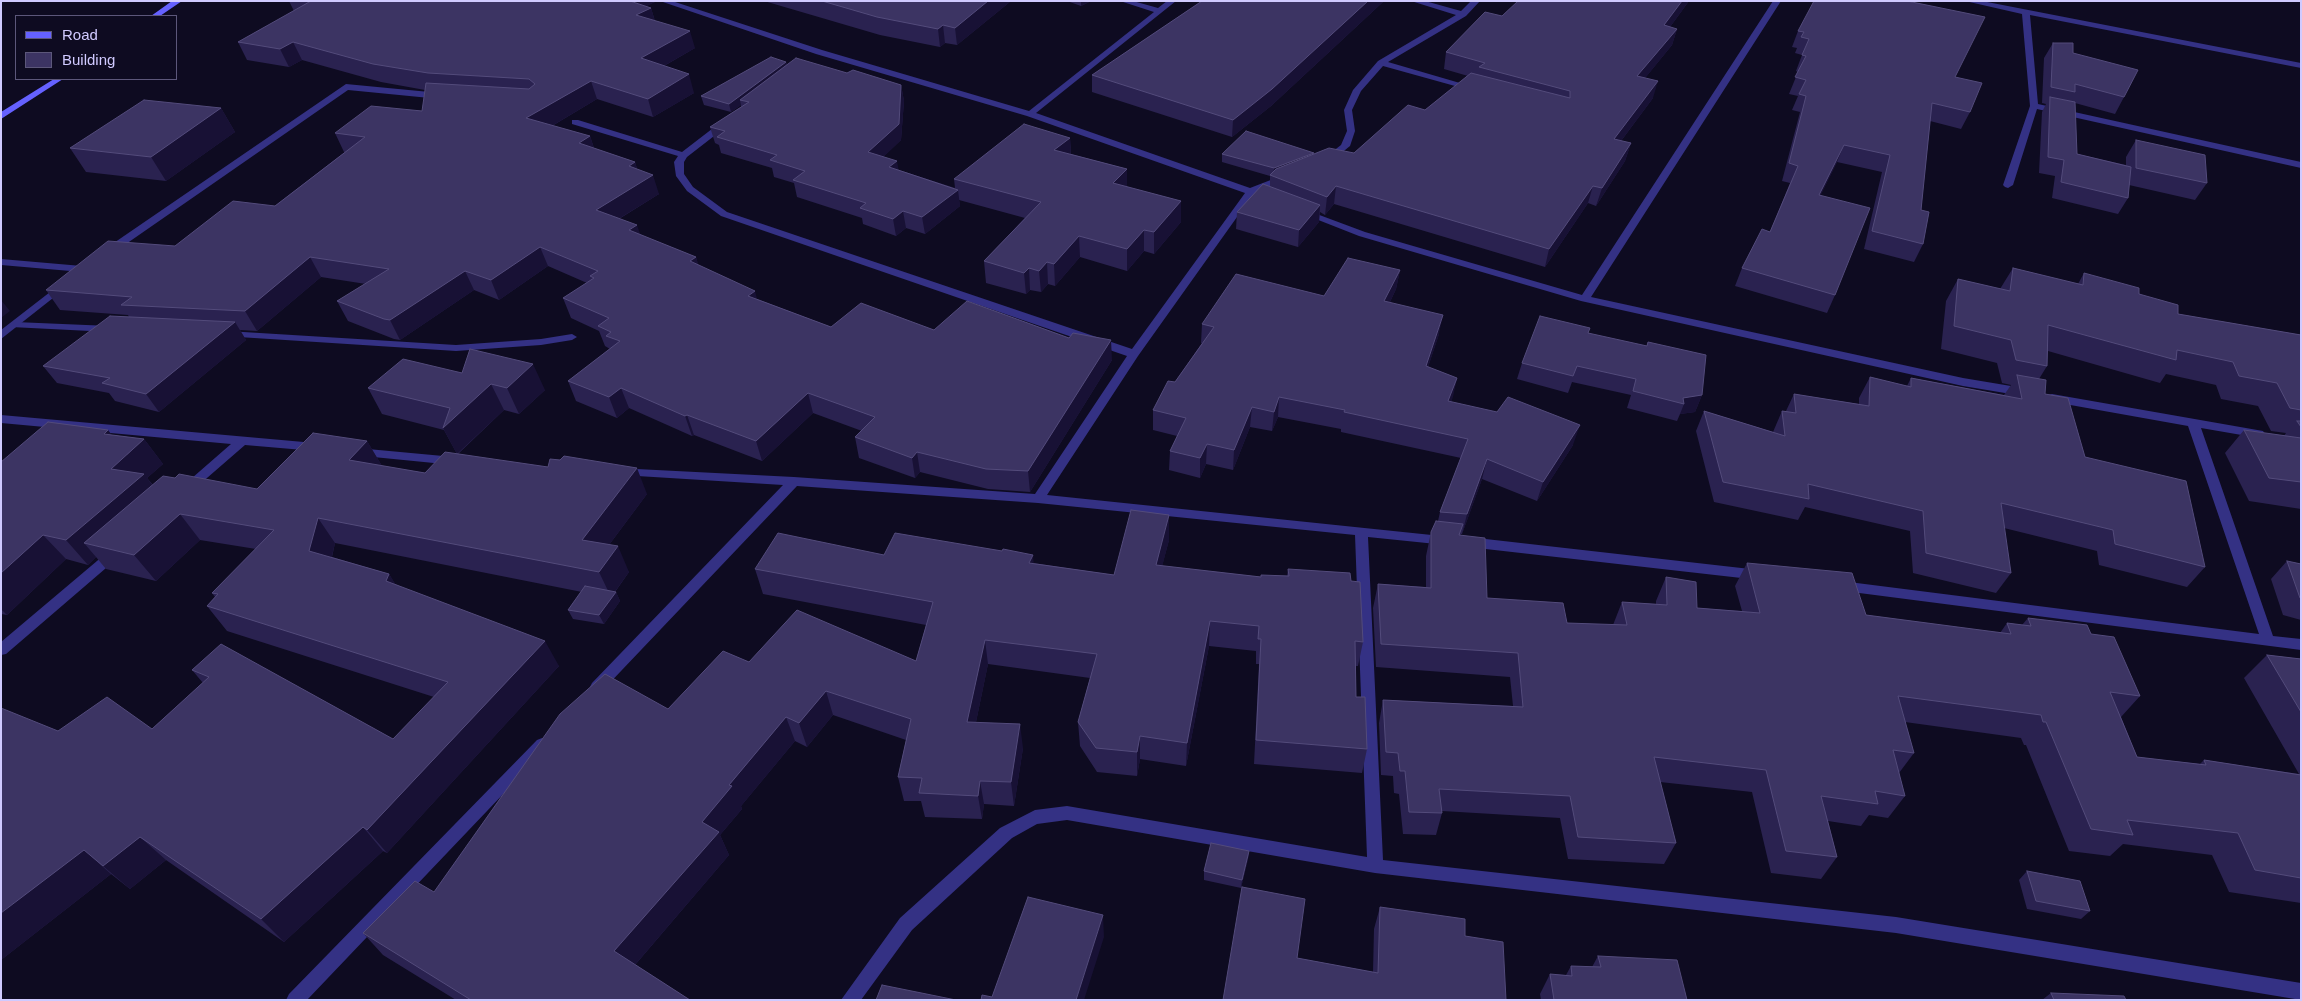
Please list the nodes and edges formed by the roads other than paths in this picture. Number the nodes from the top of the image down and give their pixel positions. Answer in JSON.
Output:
{"nodes":[{"id":1,"x":178,"y":1,"type":"edge"},
{"id":2,"x":664,"y":1,"type":"edge"},
{"id":3,"x":1124,"y":1,"type":"edge"},
{"id":4,"x":1172,"y":1,"type":"edge"},
{"id":5,"x":1415,"y":1,"type":"edge"},
{"id":6,"x":1476,"y":1,"type":"edge"},
{"id":7,"x":1777,"y":1,"type":"edge"},
{"id":8,"x":1969,"y":1,"type":"edge"},
{"id":9,"x":1160,"y":11,"type":"junction"},
{"id":10,"x":1463,"y":14,"type":"junction"},
{"id":11,"x":2026,"y":14,"type":"junction"},
{"id":12,"x":157,"y":15,"type":"edge"},
{"id":13,"x":1381,"y":63,"type":"junction"},
{"id":14,"x":2301,"y":66,"type":"edge"},
{"id":15,"x":57,"y":80,"type":"edge"},
{"id":16,"x":1486,"y":91,"type":"edge"},
{"id":17,"x":447,"y":97,"type":"edge"},
{"id":18,"x":2034,"y":106,"type":"junction"},
{"id":19,"x":1030,"y":114,"type":"junction"},
{"id":20,"x":1,"y":116,"type":"edge"},
{"id":21,"x":728,"y":120,"type":"edge"},
{"id":22,"x":576,"y":122,"type":"dead end"},
{"id":23,"x":683,"y":155,"type":"junction"},
{"id":24,"x":1320,"y":163,"type":"edge"},
{"id":25,"x":2301,"y":165,"type":"edge"},
{"id":26,"x":1294,"y":174,"type":"edge"},
{"id":27,"x":2008,"y":185,"type":"dead end"},
{"id":28,"x":1251,"y":191,"type":"junction"},
{"id":29,"x":1279,"y":202,"type":"edge"},
{"id":30,"x":1297,"y":209,"type":"edge"},
{"id":31,"x":1,"y":262,"type":"edge"},
{"id":32,"x":90,"y":264,"type":"junction"},
{"id":33,"x":1585,"y":299,"type":"junction"},
{"id":34,"x":15,"y":325,"type":"junction"},
{"id":35,"x":122,"y":329,"type":"edge"},
{"id":36,"x":218,"y":333,"type":"edge"},
{"id":37,"x":1,"y":336,"type":"edge"},
{"id":38,"x":572,"y":337,"type":"dead end"},
{"id":39,"x":1134,"y":354,"type":"junction"},
{"id":40,"x":1,"y":419,"type":"edge"},
{"id":41,"x":2193,"y":422,"type":"junction"},
{"id":42,"x":2271,"y":436,"type":"edge"},
{"id":43,"x":243,"y":440,"type":"junction"},
{"id":44,"x":465,"y":462,"type":"edge"},
{"id":45,"x":610,"y":471,"type":"edge"},
{"id":46,"x":794,"y":481,"type":"junction"},
{"id":47,"x":177,"y":498,"type":"edge"},
{"id":48,"x":1038,"y":499,"type":"junction"},
{"id":49,"x":1361,"y":532,"type":"junction"},
{"id":50,"x":126,"y":543,"type":"edge"},
{"id":51,"x":1767,"y":576,"type":"edge"},
{"id":52,"x":1826,"y":584,"type":"edge"},
{"id":53,"x":2268,"y":641,"type":"junction"},
{"id":54,"x":2301,"y":646,"type":"edge"},
{"id":55,"x":1,"y":650,"type":"edge"},
{"id":56,"x":584,"y":701,"type":"edge"},
{"id":57,"x":549,"y":736,"type":"edge"},
{"id":58,"x":1375,"y":866,"type":"junction"},
{"id":59,"x":2301,"y":992,"type":"edge"},
{"id":60,"x":295,"y":1000,"type":"edge"},
{"id":61,"x":850,"y":1000,"type":"edge"}],
"edges":[{"from":1,"to":12,"type":"street"},
{"from":2,"to":19,"type":"street"},
{"from":3,"to":9,"type":"street"},
{"from":4,"to":9,"type":"street"},
{"from":5,"to":10,"type":"street"},
{"from":6,"to":10,"type":"street"},
{"from":7,"to":33,"type":"street"},
{"from":8,"to":11,"type":"street"},
{"from":9,"to":19,"type":"street"},
{"from":10,"to":13,"type":"street"},
{"from":11,"to":14,"type":"street"},
{"from":11,"to":18,"type":"street"},
{"from":13,"to":16,"type":"street"},
{"from":13,"to":24,"type":"street"},
{"from":15,"to":20,"type":"street"},
{"from":17,"to":32,"type":"street"},
{"from":18,"to":25,"type":"street"},
{"from":18,"to":27,"type":"street"},
{"from":19,"to":28,"type":"street"},
{"from":21,"to":23,"type":"street"},
{"from":22,"to":23,"type":"street"},
{"from":23,"to":39,"type":"street"},
{"from":26,"to":28,"type":"street"},
{"from":28,"to":29,"type":"street"},
{"from":28,"to":39,"type":"street"},
{"from":30,"to":33,"type":"street"},
{"from":31,"to":32,"type":"street"},
{"from":32,"to":34,"type":"street"},
{"from":33,"to":41,"type":"street"},
{"from":34,"to":35,"type":"street"},
{"from":34,"to":37,"type":"street"},
{"from":36,"to":38,"type":"street"},
{"from":39,"to":48,"type":"street"},
{"from":40,"to":43,"type":"street"},
{"from":41,"to":42,"type":"street"},
{"from":41,"to":53,"type":"street"},
{"from":43,"to":44,"type":"street"},
{"from":43,"to":47,"type":"street"},
{"from":45,"to":46,"type":"street"},
{"from":46,"to":48,"type":"street"},
{"from":46,"to":56,"type":"street"},
{"from":48,"to":49,"type":"street"},
{"from":49,"to":51,"type":"street"},
{"from":49,"to":58,"type":"street"},
{"from":50,"to":55,"type":"street"},
{"from":52,"to":53,"type":"street"},
{"from":53,"to":54,"type":"street"},
{"from":57,"to":60,"type":"street"},
{"from":58,"to":59,"type":"street"},
{"from":58,"to":61,"type":"street"}]}
